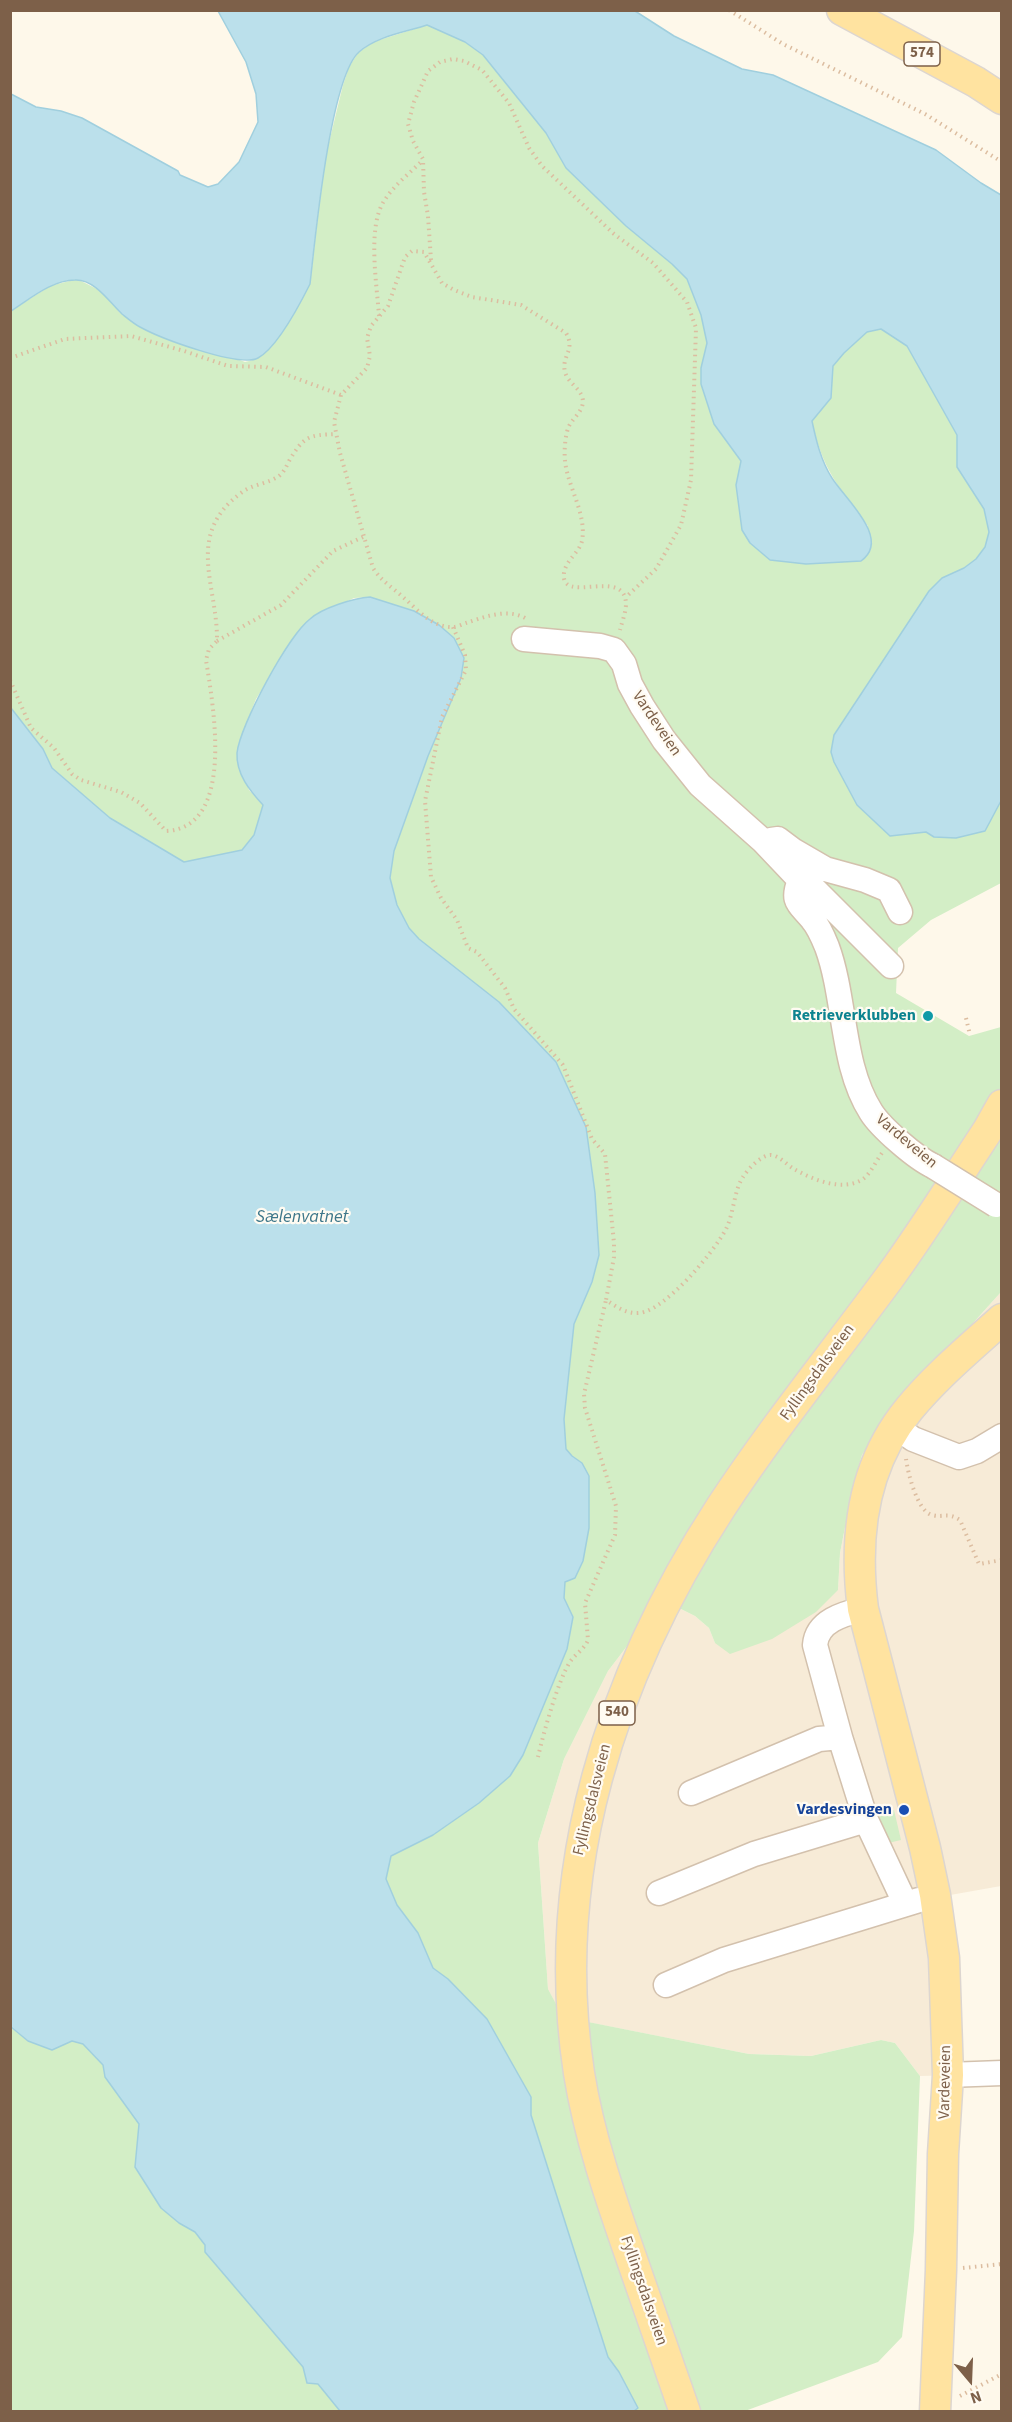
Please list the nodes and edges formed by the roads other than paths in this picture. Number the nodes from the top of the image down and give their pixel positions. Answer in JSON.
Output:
{"nodes":[{"id":1,"x":842,"y":10,"type":"edge"},
{"id":2,"x":1002,"y":99,"type":"edge"},
{"id":3,"x":535,"y":640,"type":"road end"},
{"id":4,"x":763,"y":841,"type":"junction"},
{"id":5,"x":800,"y":880,"type":"junction"},
{"id":6,"x":900,"y":912,"type":"dead end"},
{"id":7,"x":891,"y":966,"type":"dead end"},
{"id":8,"x":1002,"y":1106,"type":"edge"},
{"id":9,"x":999,"y":1206,"type":"edge"},
{"id":10,"x":1002,"y":1319,"type":"edge"},
{"id":11,"x":901,"y":1431,"type":"junction"},
{"id":12,"x":1002,"y":1436,"type":"edge"},
{"id":13,"x":863,"y":1609,"type":"junction"},
{"id":14,"x":840,"y":1737,"type":"junction"},
{"id":15,"x":691,"y":1793,"type":"dead end"},
{"id":16,"x":866,"y":1820,"type":"junction"},
{"id":17,"x":659,"y":1893,"type":"dead end"},
{"id":18,"x":935,"y":1895,"type":"junction"},
{"id":19,"x":905,"y":1903,"type":"junction"},
{"id":20,"x":666,"y":1985,"type":"dead end"},
{"id":21,"x":1002,"y":2073,"type":"edge"},
{"id":22,"x":948,"y":2075,"type":"junction"},
{"id":23,"x":935,"y":2407,"type":"edge"},
{"id":24,"x":685,"y":2412,"type":"edge"}],
"edges":[{"from":1,"to":2,"type":"main road","number":"574"},
{"from":3,"to":4,"type":"street","name":"Vardeveien"},
{"from":4,"to":5,"type":"street","name":"Vardeveien"},
{"from":4,"to":6,"type":"street"},
{"from":5,"to":7,"type":"street","name":"Vardeveien"},
{"from":5,"to":9,"type":"street","name":"Vardeveien","bridge":true},
{"from":8,"to":24,"type":"main road","name":"Fyllingsdalsveien","number":"540"},
{"from":10,"to":11,"type":"main road","name":"Vardeveien"},
{"from":11,"to":12,"type":"street"},
{"from":11,"to":13,"type":"main road","name":"Vardeveien"},
{"from":13,"to":14,"type":"street"},
{"from":13,"to":18,"type":"main road","name":"Vardeveien"},
{"from":14,"to":15,"type":"street"},
{"from":14,"to":16,"type":"street"},
{"from":16,"to":17,"type":"street"},
{"from":16,"to":19,"type":"street"},
{"from":18,"to":19,"type":"street"},
{"from":18,"to":22,"type":"main road","name":"Vardeveien"},
{"from":19,"to":20,"type":"street"},
{"from":21,"to":22,"type":"street"},
{"from":22,"to":23,"type":"main road","name":"Vardeveien"}]}
